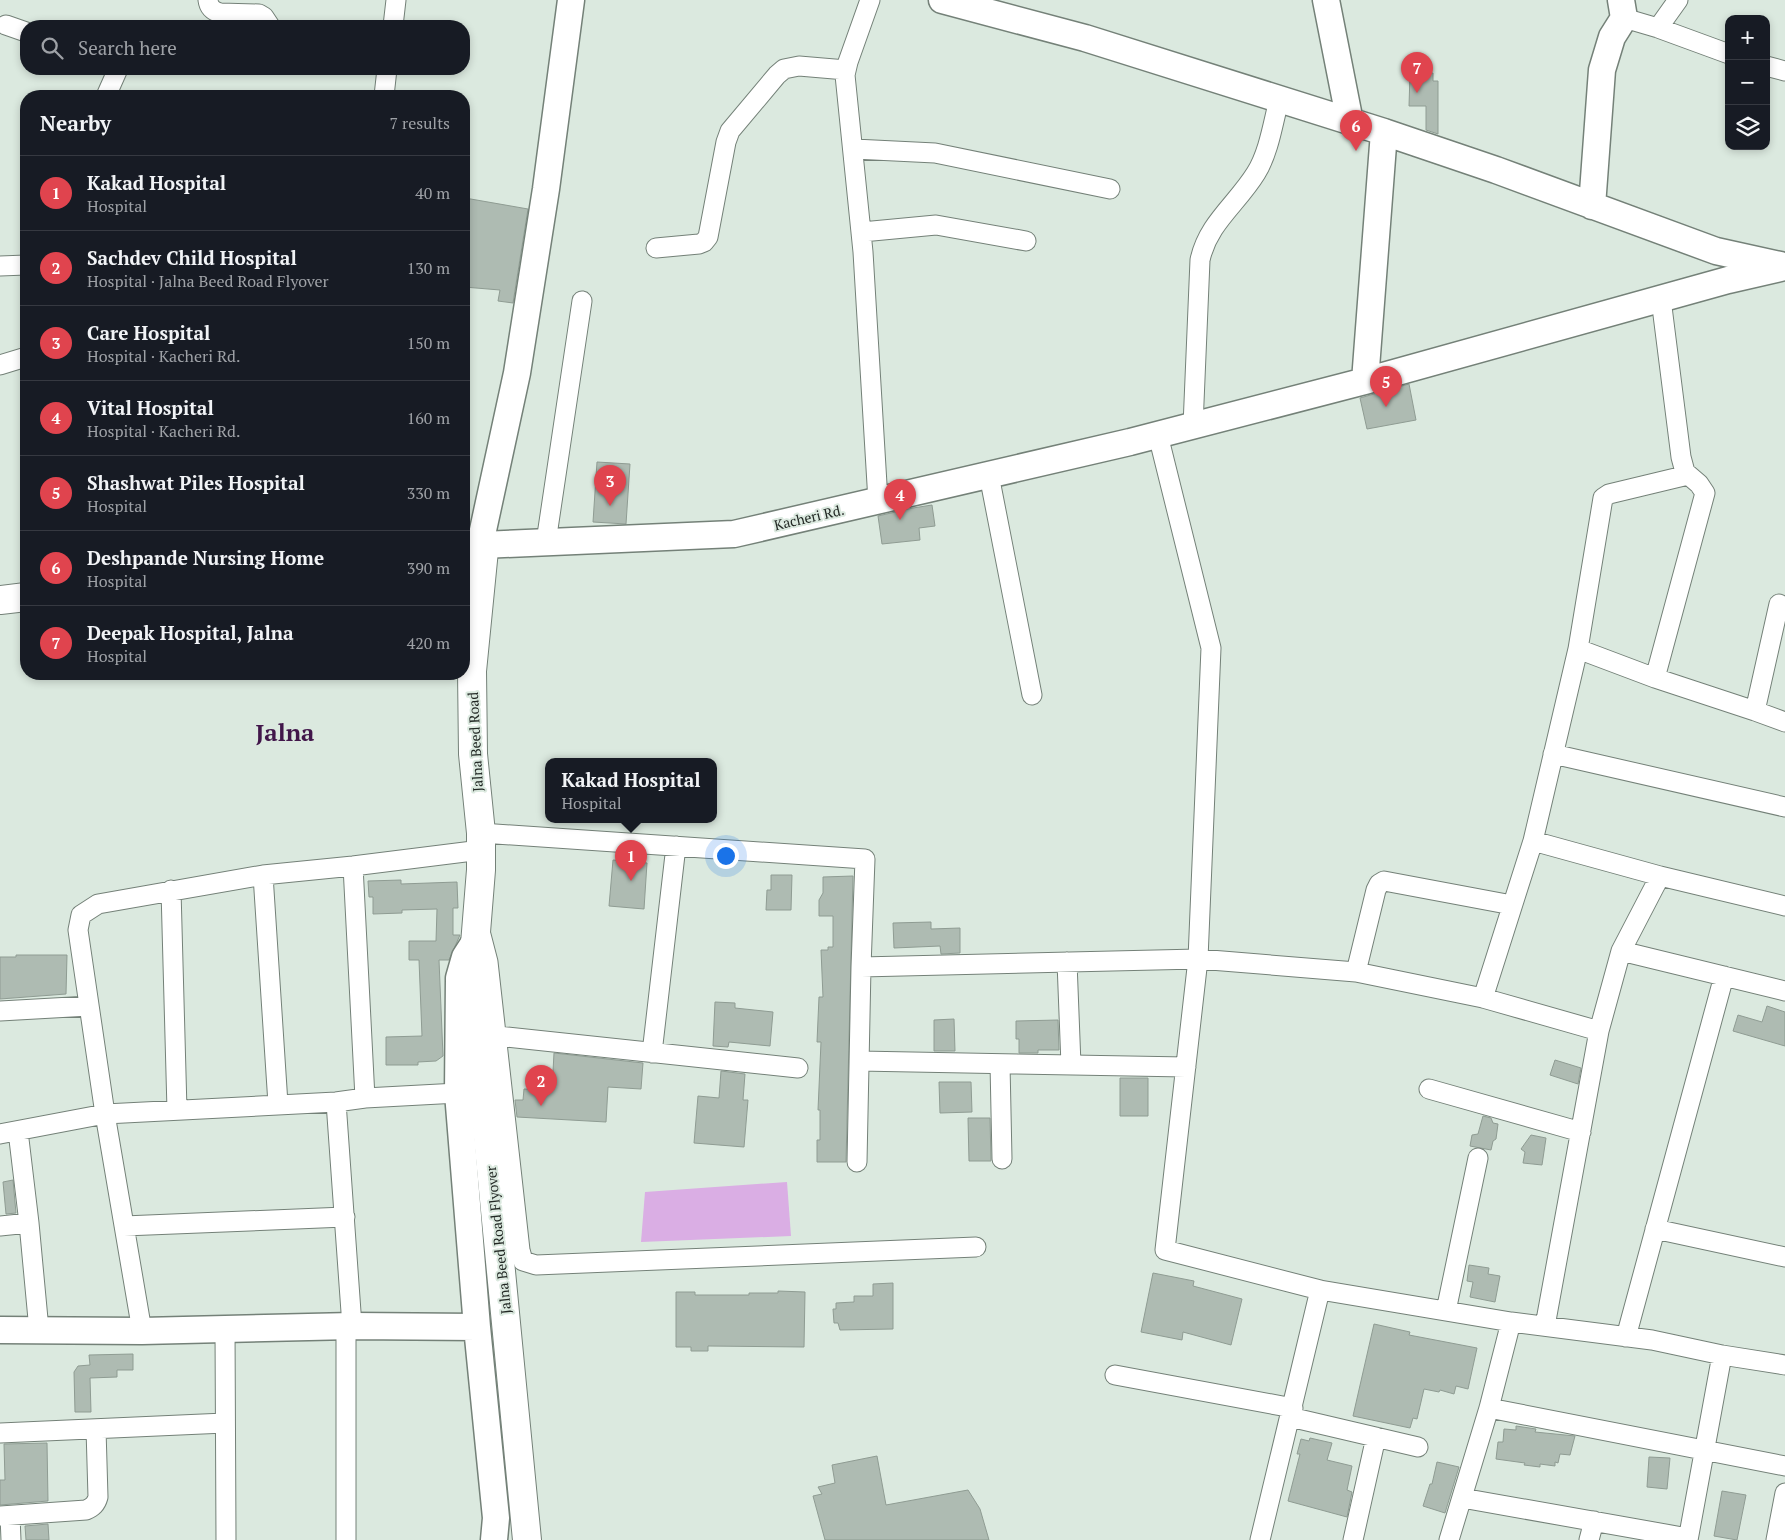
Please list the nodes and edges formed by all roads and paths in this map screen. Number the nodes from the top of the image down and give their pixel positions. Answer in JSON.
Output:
{"nodes":[{"id":1,"x":208,"y":0,"type":"edge"},
{"id":2,"x":396,"y":0,"type":"edge"},
{"id":3,"x":571,"y":0,"type":"edge"},
{"id":4,"x":870,"y":0,"type":"edge"},
{"id":5,"x":942,"y":0,"type":"edge"},
{"id":6,"x":1326,"y":0,"type":"edge"},
{"id":7,"x":1678,"y":0,"type":"edge"},
{"id":8,"x":1623,"y":9,"type":"edge"},
{"id":9,"x":266,"y":20,"type":"edge"},
{"id":10,"x":394,"y":20,"type":"edge"},
{"id":11,"x":6,"y":25,"type":"dead end"},
{"id":12,"x":1658,"y":28,"type":"junction"},
{"id":13,"x":20,"y":30,"type":"edge"},
{"id":14,"x":1725,"y":53,"type":"edge"},
{"id":15,"x":1770,"y":67,"type":"edge"},
{"id":16,"x":846,"y":70,"type":"junction"},
{"id":17,"x":1785,"y":71,"type":"edge"},
{"id":18,"x":115,"y":75,"type":"edge"},
{"id":19,"x":387,"y":75,"type":"edge"},
{"id":20,"x":109,"y":90,"type":"edge"},
{"id":21,"x":385,"y":90,"type":"edge"},
{"id":22,"x":1279,"y":100,"type":"junction"},
{"id":23,"x":1350,"y":122,"type":"junction"},
{"id":24,"x":1384,"y":132,"type":"junction"},
{"id":25,"x":854,"y":149,"type":"junction"},
{"id":26,"x":1110,"y":189,"type":"dead end"},
{"id":27,"x":1592,"y":206,"type":"junction"},
{"id":28,"x":862,"y":232,"type":"junction"},
{"id":29,"x":1026,"y":241,"type":"dead end"},
{"id":30,"x":656,"y":248,"type":"dead end"},
{"id":31,"x":20,"y":265,"type":"edge"},
{"id":32,"x":0,"y":266,"type":"edge"},
{"id":33,"x":1785,"y":267,"type":"edge"},
{"id":34,"x":1662,"y":298,"type":"junction"},
{"id":35,"x":582,"y":301,"type":"dead end"},
{"id":36,"x":20,"y":359,"type":"edge"},
{"id":37,"x":0,"y":365,"type":"edge"},
{"id":38,"x":1366,"y":381,"type":"junction"},
{"id":39,"x":1194,"y":426,"type":"junction"},
{"id":40,"x":1158,"y":435,"type":"junction"},
{"id":41,"x":1685,"y":468,"type":"junction"},
{"id":42,"x":989,"y":475,"type":"junction"},
{"id":43,"x":878,"y":501,"type":"junction"},
{"id":44,"x":546,"y":542,"type":"junction"},
{"id":45,"x":475,"y":545,"type":"edge"},
{"id":46,"x":20,"y":598,"type":"edge"},
{"id":47,"x":0,"y":600,"type":"edge"},
{"id":48,"x":1779,"y":604,"type":"dead end"},
{"id":49,"x":1578,"y":648,"type":"junction"},
{"id":50,"x":1655,"y":678,"type":"junction"},
{"id":51,"x":1032,"y":695,"type":"dead end"},
{"id":52,"x":1755,"y":711,"type":"junction"},
{"id":53,"x":1785,"y":722,"type":"edge"},
{"id":54,"x":1553,"y":754,"type":"junction"},
{"id":55,"x":1785,"y":807,"type":"edge"},
{"id":56,"x":1533,"y":841,"type":"junction"},
{"id":57,"x":481,"y":842,"type":"junction"},
{"id":58,"x":676,"y":846,"type":"junction"},
{"id":59,"x":353,"y":866,"type":"junction"},
{"id":60,"x":263,"y":875,"type":"junction"},
{"id":61,"x":1660,"y":876,"type":"junction"},
{"id":62,"x":171,"y":890,"type":"junction"},
{"id":63,"x":1512,"y":905,"type":"junction"},
{"id":64,"x":1785,"y":906,"type":"edge"},
{"id":65,"x":476,"y":932,"type":"junction"},
{"id":66,"x":1621,"y":951,"type":"junction"},
{"id":67,"x":1198,"y":959,"type":"junction"},
{"id":68,"x":1067,"y":962,"type":"junction"},
{"id":69,"x":861,"y":967,"type":"junction"},
{"id":70,"x":1356,"y":972,"type":"junction"},
{"id":71,"x":1724,"y":976,"type":"junction"},
{"id":72,"x":1785,"y":991,"type":"edge"},
{"id":73,"x":1483,"y":998,"type":"junction"},
{"id":74,"x":89,"y":1006,"type":"junction"},
{"id":75,"x":0,"y":1011,"type":"edge"},
{"id":76,"x":1599,"y":1031,"type":"junction"},
{"id":77,"x":497,"y":1036,"type":"junction"},
{"id":78,"x":652,"y":1053,"type":"junction"},
{"id":79,"x":859,"y":1061,"type":"junction"},
{"id":80,"x":1000,"y":1064,"type":"junction"},
{"id":81,"x":1071,"y":1065,"type":"junction"},
{"id":82,"x":1186,"y":1067,"type":"junction"},
{"id":83,"x":798,"y":1068,"type":"dead end"},
{"id":84,"x":1429,"y":1088,"type":"dead end"},
{"id":85,"x":458,"y":1093,"type":"junction"},
{"id":86,"x":365,"y":1098,"type":"junction"},
{"id":87,"x":336,"y":1102,"type":"junction"},
{"id":88,"x":278,"y":1104,"type":"junction"},
{"id":89,"x":177,"y":1110,"type":"junction"},
{"id":90,"x":105,"y":1114,"type":"junction"},
{"id":91,"x":9,"y":1132,"type":"edge"},
{"id":92,"x":1581,"y":1132,"type":"junction"},
{"id":93,"x":1478,"y":1158,"type":"dead end"},
{"id":94,"x":1002,"y":1159,"type":"dead end"},
{"id":95,"x":858,"y":1162,"type":"dead end"},
{"id":96,"x":345,"y":1218,"type":"junction"},
{"id":97,"x":29,"y":1223,"type":"junction"},
{"id":98,"x":0,"y":1226,"type":"edge"},
{"id":99,"x":124,"y":1226,"type":"junction"},
{"id":100,"x":1655,"y":1228,"type":"junction"},
{"id":101,"x":976,"y":1247,"type":"dead end"},
{"id":102,"x":1785,"y":1257,"type":"edge"},
{"id":103,"x":1320,"y":1290,"type":"junction"},
{"id":104,"x":1446,"y":1311,"type":"junction"},
{"id":105,"x":1511,"y":1322,"type":"junction"},
{"id":106,"x":349,"y":1326,"type":"junction"},
{"id":107,"x":1545,"y":1326,"type":"junction"},
{"id":108,"x":226,"y":1328,"type":"junction"},
{"id":109,"x":477,"y":1328,"type":"junction"},
{"id":110,"x":0,"y":1330,"type":"edge"},
{"id":111,"x":39,"y":1330,"type":"junction"},
{"id":112,"x":142,"y":1331,"type":"junction"},
{"id":113,"x":1626,"y":1337,"type":"junction"},
{"id":114,"x":1722,"y":1355,"type":"junction"},
{"id":115,"x":1785,"y":1365,"type":"edge"},
{"id":116,"x":1115,"y":1375,"type":"dead end"},
{"id":117,"x":1490,"y":1408,"type":"junction"},
{"id":118,"x":1292,"y":1412,"type":"junction"},
{"id":119,"x":226,"y":1423,"type":"junction"},
{"id":120,"x":96,"y":1429,"type":"junction"},
{"id":121,"x":0,"y":1432,"type":"edge"},
{"id":122,"x":1376,"y":1437,"type":"junction"},
{"id":123,"x":1418,"y":1447,"type":"dead end"},
{"id":124,"x":1704,"y":1450,"type":"junction"},
{"id":125,"x":1785,"y":1466,"type":"edge"},
{"id":126,"x":1785,"y":1493,"type":"edge"},
{"id":127,"x":1462,"y":1498,"type":"junction"},
{"id":128,"x":5,"y":1516,"type":"edge"},
{"id":129,"x":1594,"y":1521,"type":"junction"},
{"id":130,"x":1688,"y":1539,"type":"edge"},
{"id":131,"x":11,"y":1540,"type":"edge"},
{"id":132,"x":226,"y":1540,"type":"edge"},
{"id":133,"x":346,"y":1540,"type":"edge"},
{"id":134,"x":494,"y":1540,"type":"edge"},
{"id":135,"x":527,"y":1540,"type":"edge"},
{"id":136,"x":1260,"y":1540,"type":"edge"},
{"id":137,"x":1353,"y":1540,"type":"edge"},
{"id":138,"x":1449,"y":1540,"type":"edge"},
{"id":139,"x":1589,"y":1540,"type":"edge"},
{"id":140,"x":1776,"y":1540,"type":"edge"}],
"edges":[{"from":1,"to":9,"type":"street"},
{"from":2,"to":10,"type":"street"},
{"from":3,"to":45,"type":"street"},
{"from":4,"to":16,"type":"street"},
{"from":5,"to":22,"type":"street"},
{"from":6,"to":23,"type":"street"},
{"from":7,"to":12,"type":"street"},
{"from":8,"to":12,"type":"street"},
{"from":8,"to":27,"type":"street"},
{"from":11,"to":13,"type":"street"},
{"from":12,"to":14,"type":"street"},
{"from":15,"to":17,"type":"street"},
{"from":16,"to":25,"type":"street"},
{"from":16,"to":30,"type":"street"},
{"from":18,"to":20,"type":"street"},
{"from":19,"to":21,"type":"street"},
{"from":22,"to":23,"type":"street"},
{"from":22,"to":39,"type":"street"},
{"from":23,"to":24,"type":"street"},
{"from":24,"to":27,"type":"street"},
{"from":24,"to":38,"type":"street"},
{"from":25,"to":26,"type":"street"},
{"from":25,"to":28,"type":"street"},
{"from":27,"to":33,"type":"street"},
{"from":28,"to":29,"type":"street"},
{"from":28,"to":43,"type":"street"},
{"from":31,"to":32,"type":"street"},
{"from":33,"to":34,"type":"street","name":"Kacheri Rd."},
{"from":34,"to":38,"type":"street","name":"Kacheri Rd."},
{"from":34,"to":41,"type":"street"},
{"from":35,"to":44,"type":"street"},
{"from":36,"to":37,"type":"street"},
{"from":38,"to":39,"type":"street","name":"Kacheri Rd."},
{"from":39,"to":40,"type":"street","name":"Kacheri Rd."},
{"from":40,"to":42,"type":"street","name":"Kacheri Rd."},
{"from":40,"to":67,"type":"street"},
{"from":41,"to":49,"type":"street"},
{"from":41,"to":50,"type":"street"},
{"from":42,"to":43,"type":"street","name":"Kacheri Rd."},
{"from":42,"to":51,"type":"street"},
{"from":43,"to":44,"type":"street","name":"Kacheri Rd."},
{"from":44,"to":45,"type":"street","name":"Kacheri Rd."},
{"from":45,"to":57,"type":"main road","name":"Jalna Beed Road"},
{"from":46,"to":47,"type":"main road"},
{"from":48,"to":52,"type":"street"},
{"from":49,"to":50,"type":"street"},
{"from":49,"to":54,"type":"street"},
{"from":50,"to":52,"type":"street"},
{"from":52,"to":53,"type":"street"},
{"from":54,"to":55,"type":"street"},
{"from":54,"to":56,"type":"street"},
{"from":56,"to":61,"type":"street"},
{"from":56,"to":63,"type":"street"},
{"from":57,"to":58,"type":"street"},
{"from":57,"to":59,"type":"street"},
{"from":57,"to":65,"type":"main road","name":"Jalna Beed Road"},
{"from":58,"to":69,"type":"street"},
{"from":58,"to":78,"type":"street"},
{"from":59,"to":60,"type":"street"},
{"from":59,"to":86,"type":"street"},
{"from":60,"to":62,"type":"street"},
{"from":60,"to":88,"type":"street"},
{"from":61,"to":64,"type":"street"},
{"from":61,"to":66,"type":"street"},
{"from":62,"to":74,"type":"street"},
{"from":62,"to":89,"type":"street"},
{"from":63,"to":70,"type":"street"},
{"from":63,"to":73,"type":"street"},
{"from":65,"to":77,"type":"street"},
{"from":65,"to":85,"type":"street"},
{"from":65,"to":135,"type":"main road","name":"Jalna Beed Road Flyover"},
{"from":66,"to":71,"type":"street"},
{"from":66,"to":76,"type":"street"},
{"from":67,"to":68,"type":"street"},
{"from":67,"to":70,"type":"street"},
{"from":67,"to":82,"type":"street"},
{"from":68,"to":69,"type":"street"},
{"from":68,"to":81,"type":"street"},
{"from":69,"to":79,"type":"street"},
{"from":70,"to":73,"type":"street"},
{"from":71,"to":72,"type":"street"},
{"from":71,"to":100,"type":"street"},
{"from":73,"to":76,"type":"street"},
{"from":74,"to":75,"type":"street"},
{"from":74,"to":90,"type":"street"},
{"from":76,"to":92,"type":"street"},
{"from":77,"to":78,"type":"street"},
{"from":77,"to":101,"type":"street"},
{"from":78,"to":83,"type":"street"},
{"from":79,"to":80,"type":"street"},
{"from":79,"to":95,"type":"street"},
{"from":80,"to":81,"type":"street"},
{"from":80,"to":94,"type":"street"},
{"from":81,"to":82,"type":"street"},
{"from":82,"to":103,"type":"street"},
{"from":84,"to":92,"type":"street"},
{"from":85,"to":86,"type":"street"},
{"from":85,"to":109,"type":"street"},
{"from":86,"to":87,"type":"street"},
{"from":87,"to":88,"type":"street"},
{"from":87,"to":96,"type":"street"},
{"from":88,"to":89,"type":"street"},
{"from":89,"to":90,"type":"street"},
{"from":90,"to":91,"type":"street"},
{"from":90,"to":99,"type":"street"},
{"from":91,"to":97,"type":"street"},
{"from":92,"to":107,"type":"street"},
{"from":93,"to":104,"type":"street"},
{"from":96,"to":99,"type":"street"},
{"from":96,"to":106,"type":"street"},
{"from":97,"to":98,"type":"street"},
{"from":97,"to":111,"type":"street"},
{"from":99,"to":112,"type":"street"},
{"from":100,"to":102,"type":"street"},
{"from":100,"to":113,"type":"street"},
{"from":103,"to":104,"type":"street"},
{"from":103,"to":118,"type":"street"},
{"from":104,"to":105,"type":"street"},
{"from":105,"to":107,"type":"street"},
{"from":105,"to":117,"type":"street"},
{"from":106,"to":108,"type":"street"},
{"from":106,"to":109,"type":"street"},
{"from":106,"to":133,"type":"street"},
{"from":107,"to":113,"type":"street"},
{"from":108,"to":112,"type":"street"},
{"from":108,"to":119,"type":"street"},
{"from":109,"to":134,"type":"street"},
{"from":110,"to":111,"type":"street"},
{"from":111,"to":112,"type":"street"},
{"from":113,"to":114,"type":"street"},
{"from":114,"to":115,"type":"street"},
{"from":114,"to":124,"type":"street"},
{"from":116,"to":118,"type":"street"},
{"from":117,"to":124,"type":"street"},
{"from":117,"to":127,"type":"street"},
{"from":118,"to":122,"type":"street"},
{"from":118,"to":136,"type":"street"},
{"from":119,"to":120,"type":"street"},
{"from":119,"to":132,"type":"street"},
{"from":120,"to":121,"type":"street"},
{"from":120,"to":128,"type":"street"},
{"from":122,"to":123,"type":"street"},
{"from":122,"to":137,"type":"street"},
{"from":124,"to":125,"type":"street"},
{"from":124,"to":130,"type":"street"},
{"from":126,"to":140,"type":"street"},
{"from":127,"to":129,"type":"street"},
{"from":127,"to":138,"type":"street"},
{"from":128,"to":131,"type":"street"},
{"from":129,"to":130,"type":"street"},
{"from":129,"to":139,"type":"street"}]}
